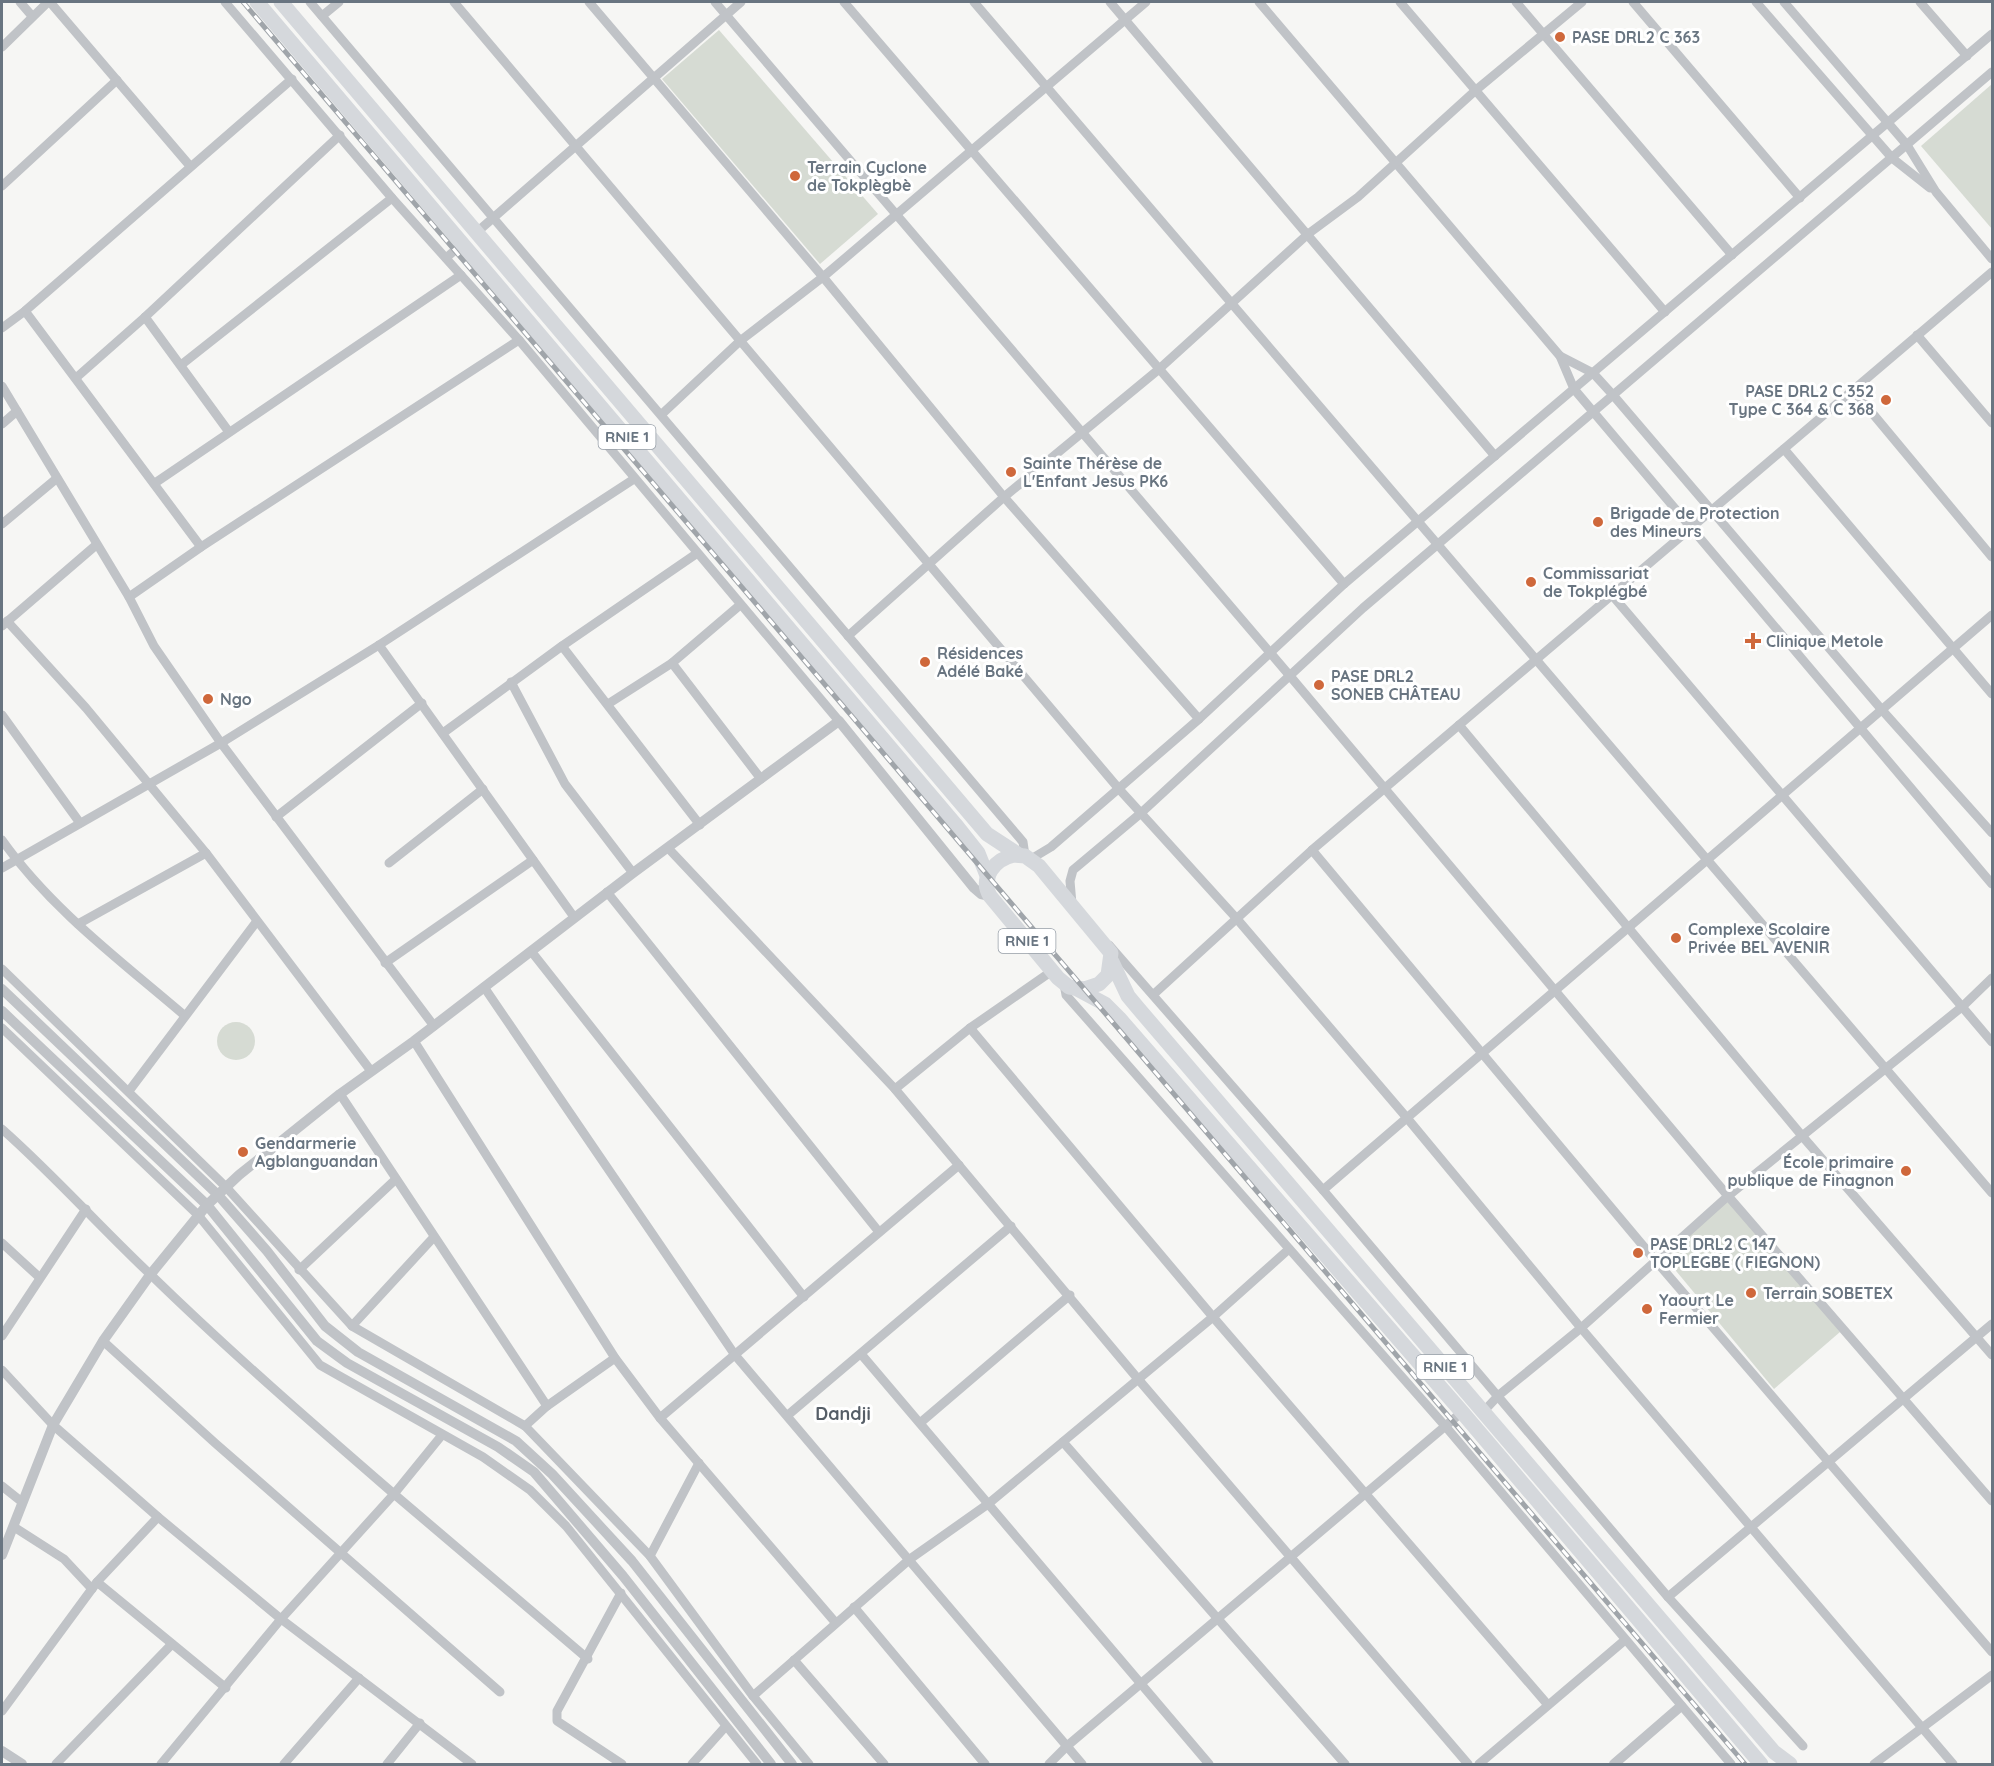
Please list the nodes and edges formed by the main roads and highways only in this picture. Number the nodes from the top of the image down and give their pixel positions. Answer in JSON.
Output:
{"nodes":[{"id":1,"x":257,"y":2,"type":"edge"},
{"id":2,"x":281,"y":2,"type":"edge"},
{"id":3,"x":1025,"y":856,"type":"junction"},
{"id":4,"x":988,"y":878,"type":"junction"},
{"id":5,"x":1112,"y":962,"type":"junction"},
{"id":6,"x":1070,"y":987,"type":"junction"},
{"id":7,"x":1761,"y":1764,"type":"edge"},
{"id":8,"x":1790,"y":1764,"type":"edge"}],
"edges":[{"from":1,"to":4,"type":"highway","number":"RNIE 1"},
{"from":2,"to":3,"type":"highway","number":"RNIE 1"},
{"from":3,"to":4,"type":"highway"},
{"from":3,"to":5,"type":"highway","number":"RNIE 1"},
{"from":4,"to":6,"type":"highway","number":"RNIE 1"},
{"from":5,"to":6,"type":"highway"},
{"from":5,"to":8,"type":"highway","number":"RNIE 1"},
{"from":6,"to":7,"type":"highway","number":"RNIE 1"}]}
